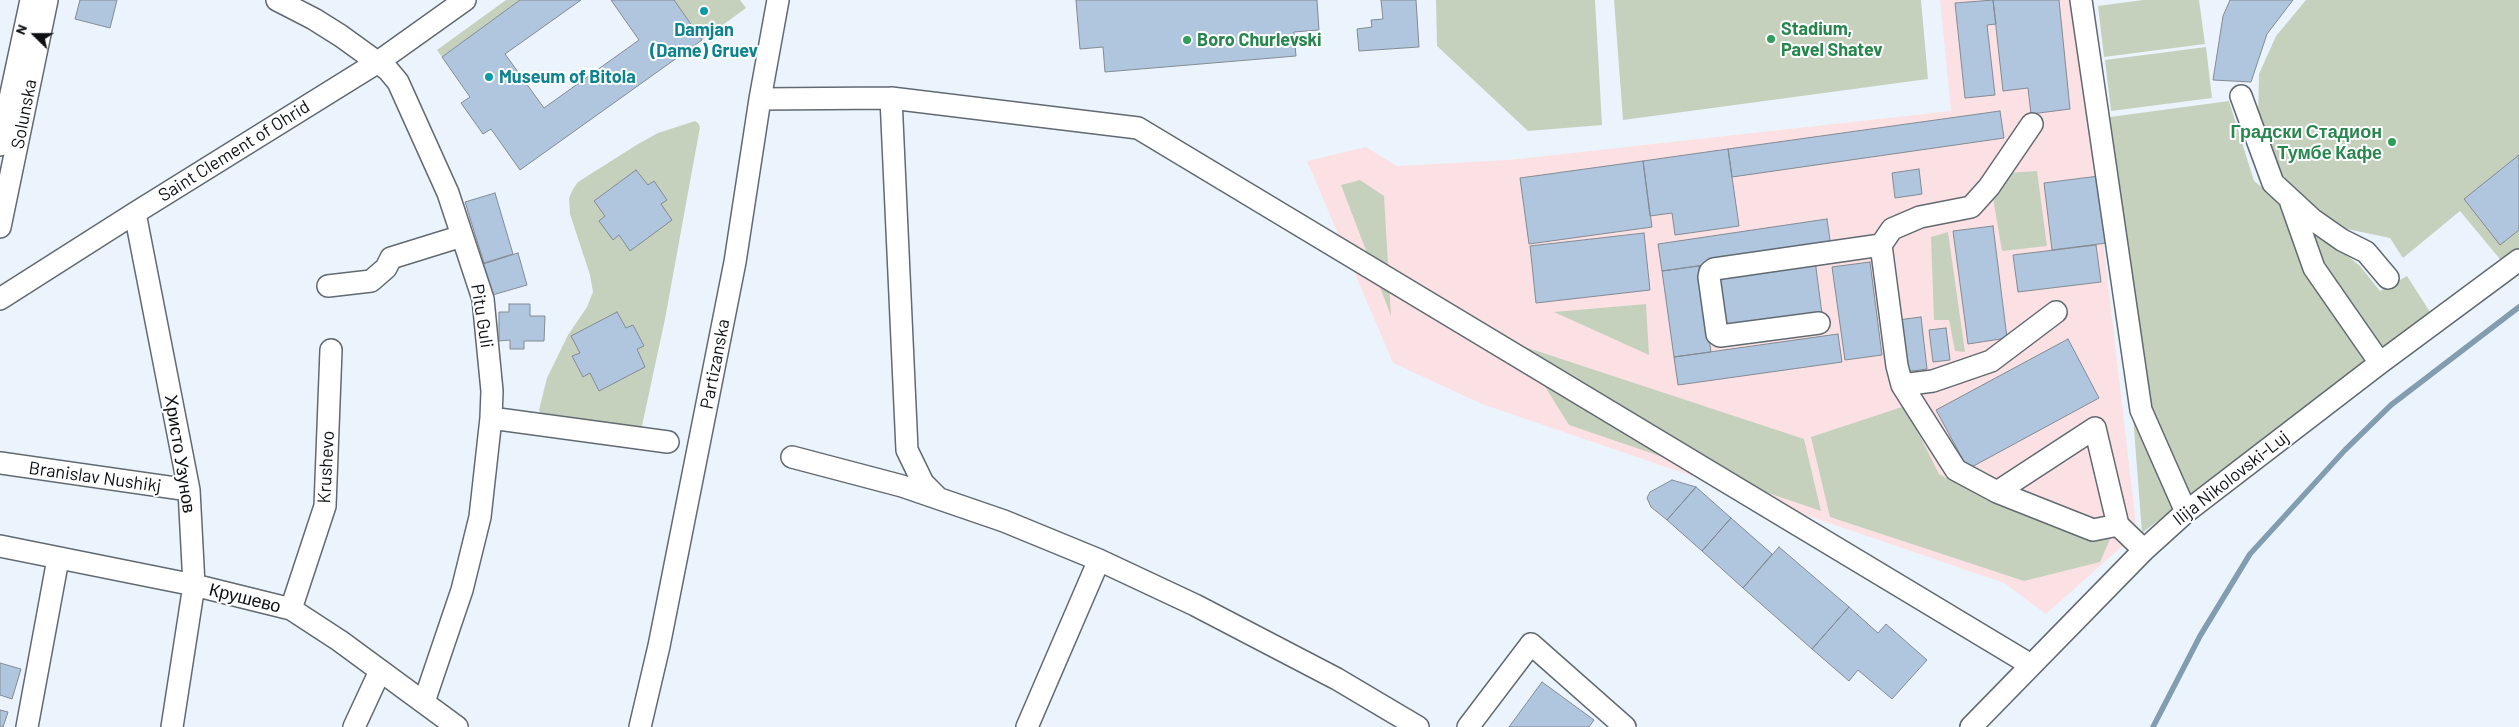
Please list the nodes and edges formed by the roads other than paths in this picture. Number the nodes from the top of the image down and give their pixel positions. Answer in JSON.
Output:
{"nodes":[{"id":1,"x":31,"y":0,"type":"edge"},
{"id":2,"x":47,"y":0,"type":"edge"},
{"id":3,"x":465,"y":0,"type":"edge"},
{"id":4,"x":778,"y":0,"type":"edge"},
{"id":5,"x":2081,"y":0,"type":"edge"},
{"id":6,"x":284,"y":2,"type":"edge"},
{"id":7,"x":378,"y":62,"type":"junction"},
{"id":8,"x":2241,"y":96,"type":"dead end"},
{"id":9,"x":891,"y":98,"type":"junction"},
{"id":10,"x":760,"y":99,"type":"junction"},
{"id":11,"x":2032,"y":124,"type":"dead end"},
{"id":12,"x":6,"y":147,"type":"edge"},
{"id":13,"x":2289,"y":198,"type":"junction"},
{"id":14,"x":135,"y":212,"type":"junction"},
{"id":15,"x":0,"y":227,"type":"edge"},
{"id":16,"x":462,"y":236,"type":"junction"},
{"id":17,"x":1881,"y":245,"type":"junction"},
{"id":18,"x":2519,"y":260,"type":"edge"},
{"id":19,"x":2388,"y":278,"type":"dead end"},
{"id":20,"x":328,"y":286,"type":"dead end"},
{"id":21,"x":0,"y":299,"type":"edge"},
{"id":22,"x":2056,"y":312,"type":"dead end"},
{"id":23,"x":1819,"y":323,"type":"dead end"},
{"id":24,"x":331,"y":350,"type":"dead end"},
{"id":25,"x":2380,"y":363,"type":"junction"},
{"id":26,"x":1902,"y":385,"type":"junction"},
{"id":27,"x":491,"y":418,"type":"junction"},
{"id":28,"x":668,"y":442,"type":"dead end"},
{"id":29,"x":792,"y":458,"type":"dead end"},
{"id":30,"x":0,"y":463,"type":"edge"},
{"id":31,"x":189,"y":490,"type":"junction"},
{"id":32,"x":1997,"y":492,"type":"junction"},
{"id":33,"x":939,"y":499,"type":"junction"},
{"id":34,"x":2186,"y":512,"type":"junction"},
{"id":35,"x":2118,"y":525,"type":"junction"},
{"id":36,"x":0,"y":546,"type":"edge"},
{"id":37,"x":2144,"y":550,"type":"junction"},
{"id":38,"x":58,"y":559,"type":"junction"},
{"id":39,"x":1098,"y":560,"type":"junction"},
{"id":40,"x":194,"y":585,"type":"junction"},
{"id":41,"x":292,"y":609,"type":"junction"},
{"id":42,"x":2031,"y":665,"type":"junction"},
{"id":43,"x":380,"y":671,"type":"junction"},
{"id":44,"x":424,"y":702,"type":"junction"},
{"id":45,"x":27,"y":727,"type":"edge"},
{"id":46,"x":172,"y":727,"type":"edge"},
{"id":47,"x":354,"y":727,"type":"edge"},
{"id":48,"x":457,"y":727,"type":"edge"},
{"id":49,"x":640,"y":727,"type":"edge"},
{"id":50,"x":1027,"y":727,"type":"edge"},
{"id":51,"x":1418,"y":727,"type":"edge"},
{"id":52,"x":1468,"y":727,"type":"edge"},
{"id":53,"x":1625,"y":727,"type":"edge"},
{"id":54,"x":1971,"y":727,"type":"edge"}],
"edges":[{"from":1,"to":12,"type":"street"},
{"from":2,"to":12,"type":"street","name":"Solunska"},
{"from":3,"to":7,"type":"street","name":"Saint Clement of Ohrid"},
{"from":4,"to":10,"type":"street","name":"Partizanska"},
{"from":5,"to":34,"type":"street"},
{"from":6,"to":7,"type":"street","name":"Pitu Guli"},
{"from":7,"to":14,"type":"street","name":"Saint Clement of Ohrid"},
{"from":7,"to":16,"type":"street","name":"Pitu Guli"},
{"from":8,"to":13,"type":"street"},
{"from":9,"to":10,"type":"street"},
{"from":9,"to":33,"type":"street"},
{"from":9,"to":42,"type":"street"},
{"from":10,"to":49,"type":"street","name":"Partizanska"},
{"from":11,"to":17,"type":"street"},
{"from":12,"to":15,"type":"street","name":"Solunska"},
{"from":13,"to":19,"type":"street"},
{"from":13,"to":25,"type":"street"},
{"from":14,"to":21,"type":"street","name":"Saint Clement of Ohrid"},
{"from":14,"to":31,"type":"street","name":"Христо Узунов"},
{"from":16,"to":20,"type":"street"},
{"from":16,"to":27,"type":"street","name":"Pitu Guli"},
{"from":17,"to":23,"type":"street"},
{"from":17,"to":26,"type":"street"},
{"from":18,"to":25,"type":"street","name":"Ilija Nikolovski-Luj"},
{"from":22,"to":26,"type":"street"},
{"from":24,"to":41,"type":"street","name":"Krushevo"},
{"from":25,"to":34,"type":"street","name":"Ilija Nikolovski-Luj"},
{"from":26,"to":32,"type":"street"},
{"from":27,"to":28,"type":"street"},
{"from":27,"to":44,"type":"street","name":"Pitu Guli"},
{"from":29,"to":33,"type":"street"},
{"from":30,"to":31,"type":"street","name":"Branislav Nushikj"},
{"from":31,"to":40,"type":"street","name":"Христо Узунов"},
{"from":32,"to":35,"type":"street"},
{"from":32,"to":35,"type":"street"},
{"from":33,"to":39,"type":"street"},
{"from":34,"to":37,"type":"street","name":"Ilija Nikolovski-Luj"},
{"from":35,"to":37,"type":"street"},
{"from":36,"to":38,"type":"street","name":"Крушево"},
{"from":37,"to":42,"type":"street","name":"Ilija Nikolovski-Luj"},
{"from":38,"to":40,"type":"street","name":"Крушево"},
{"from":38,"to":45,"type":"street"},
{"from":39,"to":50,"type":"street"},
{"from":39,"to":51,"type":"street"},
{"from":40,"to":41,"type":"street","name":"Крушево"},
{"from":40,"to":46,"type":"street","name":"Христо Узунов"},
{"from":41,"to":43,"type":"street","name":"Крушево"},
{"from":42,"to":54,"type":"street","name":"Ilija Nikolovski-Luj"},
{"from":43,"to":44,"type":"street","name":"Крушево"},
{"from":43,"to":47,"type":"street"},
{"from":44,"to":48,"type":"street","name":"Крушево"},
{"from":52,"to":53,"type":"street"}]}
